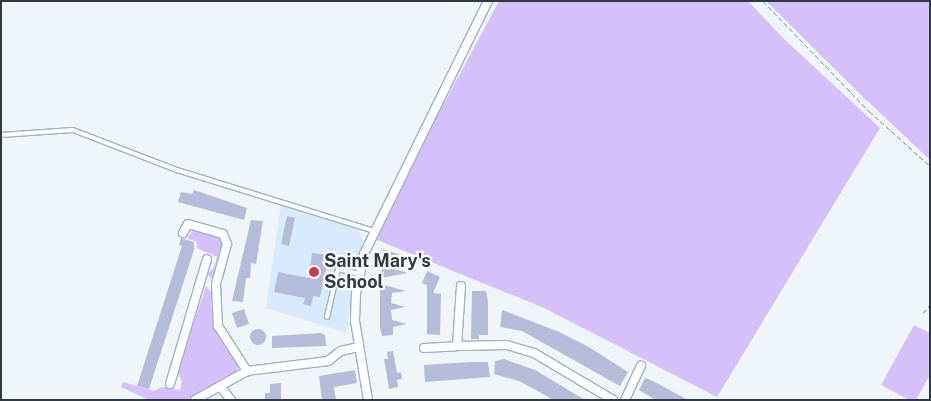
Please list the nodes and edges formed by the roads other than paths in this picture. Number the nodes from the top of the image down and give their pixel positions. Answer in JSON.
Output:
{"nodes":[{"id":1,"x":488,"y":1,"type":"edge"},
{"id":2,"x":1,"y":135,"type":"edge"},
{"id":3,"x":374,"y":231,"type":"junction"},
{"id":4,"x":183,"y":233,"type":"dead end"},
{"id":5,"x":207,"y":258,"type":"dead end"},
{"id":6,"x":359,"y":274,"type":"junction"},
{"id":7,"x":201,"y":281,"type":"junction"},
{"id":8,"x":216,"y":284,"type":"junction"},
{"id":9,"x":461,"y":286,"type":"dead end"},
{"id":10,"x":327,"y":316,"type":"dead end"},
{"id":11,"x":457,"y":346,"type":"junction"},
{"id":12,"x":358,"y":347,"type":"junction"},
{"id":13,"x":424,"y":348,"type":"dead end"},
{"id":14,"x":642,"y":365,"type":"dead end"},
{"id":15,"x":247,"y":371,"type":"junction"},
{"id":16,"x":170,"y":384,"type":"dead end"},
{"id":17,"x":220,"y":386,"type":"junction"},
{"id":18,"x":195,"y":400,"type":"edge"},
{"id":19,"x":230,"y":400,"type":"edge"},
{"id":20,"x":368,"y":400,"type":"edge"},
{"id":21,"x":613,"y":400,"type":"edge"},
{"id":22,"x":625,"y":400,"type":"edge"}],
"edges":[{"from":1,"to":3,"type":"street"},
{"from":2,"to":3,"type":"lane"},
{"from":3,"to":6,"type":"street"},
{"from":4,"to":8,"type":"street"},
{"from":5,"to":7,"type":"street"},
{"from":6,"to":10,"type":"lane"},
{"from":6,"to":12,"type":"street"},
{"from":7,"to":8,"type":"street"},
{"from":7,"to":16,"type":"street"},
{"from":8,"to":15,"type":"street"},
{"from":9,"to":11,"type":"street"},
{"from":11,"to":13,"type":"street"},
{"from":11,"to":21,"type":"street"},
{"from":12,"to":15,"type":"street"},
{"from":12,"to":20,"type":"street"},
{"from":14,"to":22,"type":"street"},
{"from":15,"to":17,"type":"street"},
{"from":17,"to":18,"type":"street"},
{"from":17,"to":19,"type":"street"}]}
